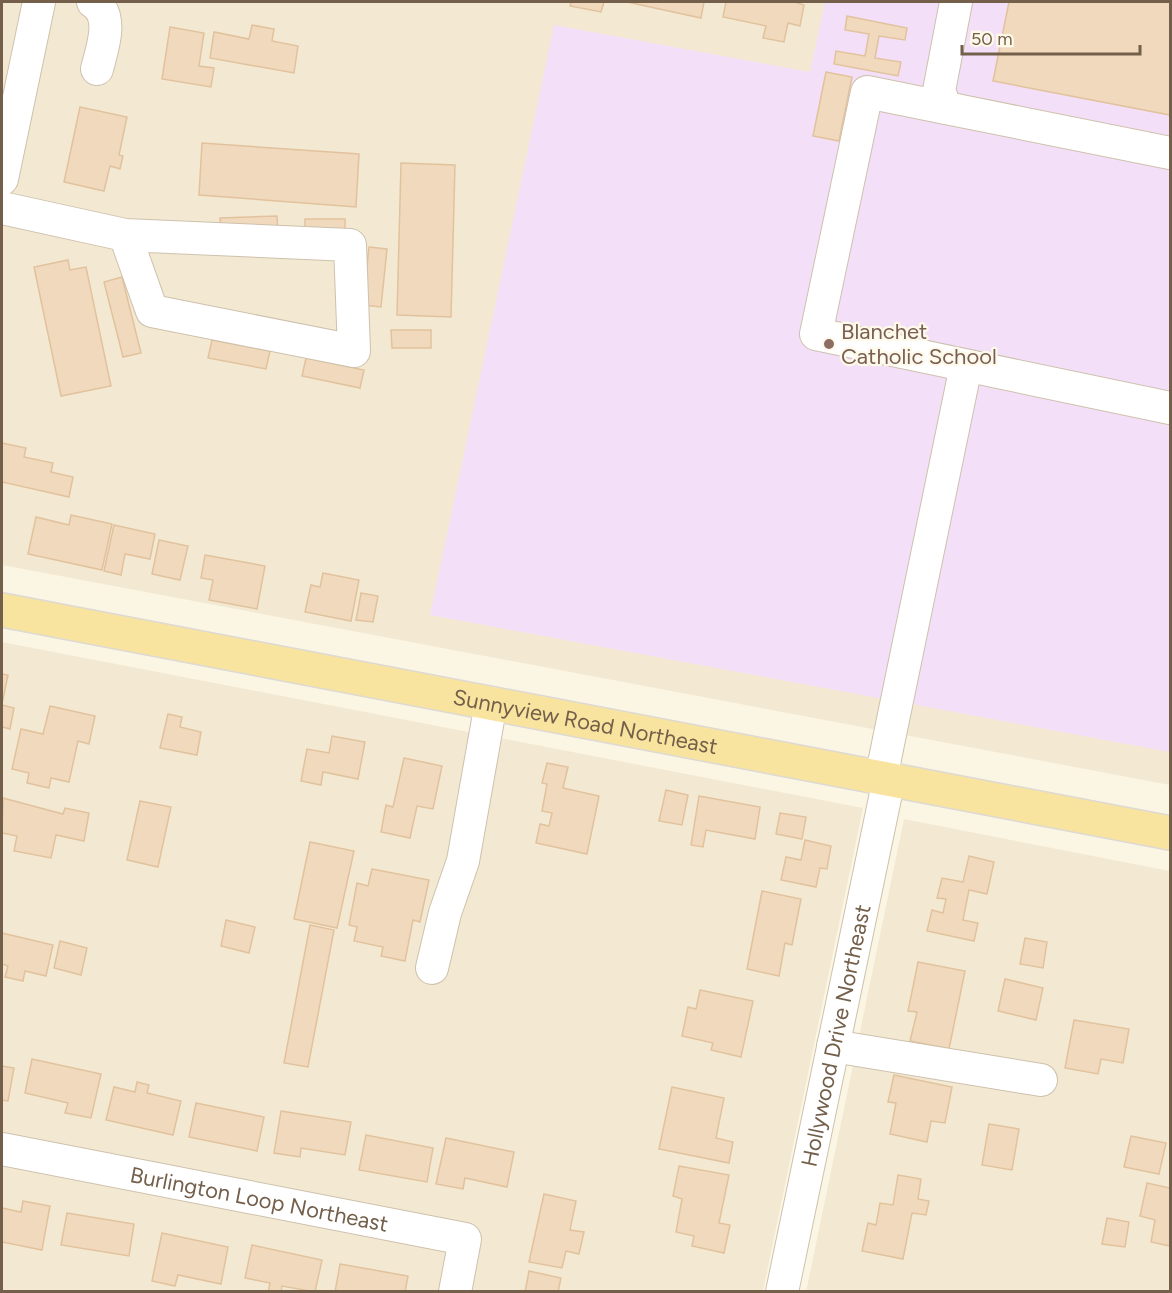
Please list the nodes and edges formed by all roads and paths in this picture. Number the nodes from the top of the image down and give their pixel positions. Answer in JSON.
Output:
{"nodes":[{"id":1,"x":39,"y":2,"type":"edge"},
{"id":2,"x":93,"y":2,"type":"edge"},
{"id":3,"x":956,"y":2,"type":"edge"},
{"id":4,"x":97,"y":69,"type":"dead end"},
{"id":5,"x":946,"y":108,"type":"junction"},
{"id":6,"x":1170,"y":153,"type":"edge"},
{"id":7,"x":2,"y":179,"type":"edge"},
{"id":8,"x":2,"y":208,"type":"edge"},
{"id":9,"x":125,"y":235,"type":"junction"},
{"id":10,"x":966,"y":366,"type":"junction"},
{"id":11,"x":1170,"y":408,"type":"edge"},
{"id":12,"x":2,"y":610,"type":"edge"},
{"id":13,"x":491,"y":703,"type":"junction"},
{"id":14,"x":885,"y":778,"type":"junction"},
{"id":15,"x":1170,"y":833,"type":"edge"},
{"id":16,"x":432,"y":968,"type":"dead end"},
{"id":17,"x":833,"y":1046,"type":"junction"},
{"id":18,"x":1041,"y":1080,"type":"dead end"},
{"id":19,"x":2,"y":1149,"type":"edge"},
{"id":20,"x":455,"y":1292,"type":"edge"},
{"id":21,"x":782,"y":1292,"type":"edge"}],
"edges":[{"from":1,"to":7,"type":"street"},
{"from":2,"to":4,"type":"street"},
{"from":3,"to":5,"type":"street"},
{"from":5,"to":6,"type":"street"},
{"from":5,"to":10,"type":"street"},
{"from":8,"to":9,"type":"street"},
{"from":9,"to":9,"type":"street"},
{"from":10,"to":11,"type":"street"},
{"from":10,"to":14,"type":"street","name":"Hollywood Drive Northeast"},
{"from":12,"to":13,"type":"main road","name":"Sunnyview Road Northeast"},
{"from":13,"to":14,"type":"main road","name":"Sunnyview Road Northeast"},
{"from":13,"to":16,"type":"street"},
{"from":14,"to":15,"type":"main road","name":"Sunnyview Road Northeast"},
{"from":14,"to":17,"type":"street","name":"Hollywood Drive Northeast"},
{"from":17,"to":18,"type":"street"},
{"from":17,"to":21,"type":"street","name":"Hollywood Drive Northeast"},
{"from":19,"to":20,"type":"street","name":"Burlington Loop Northeast"}]}
